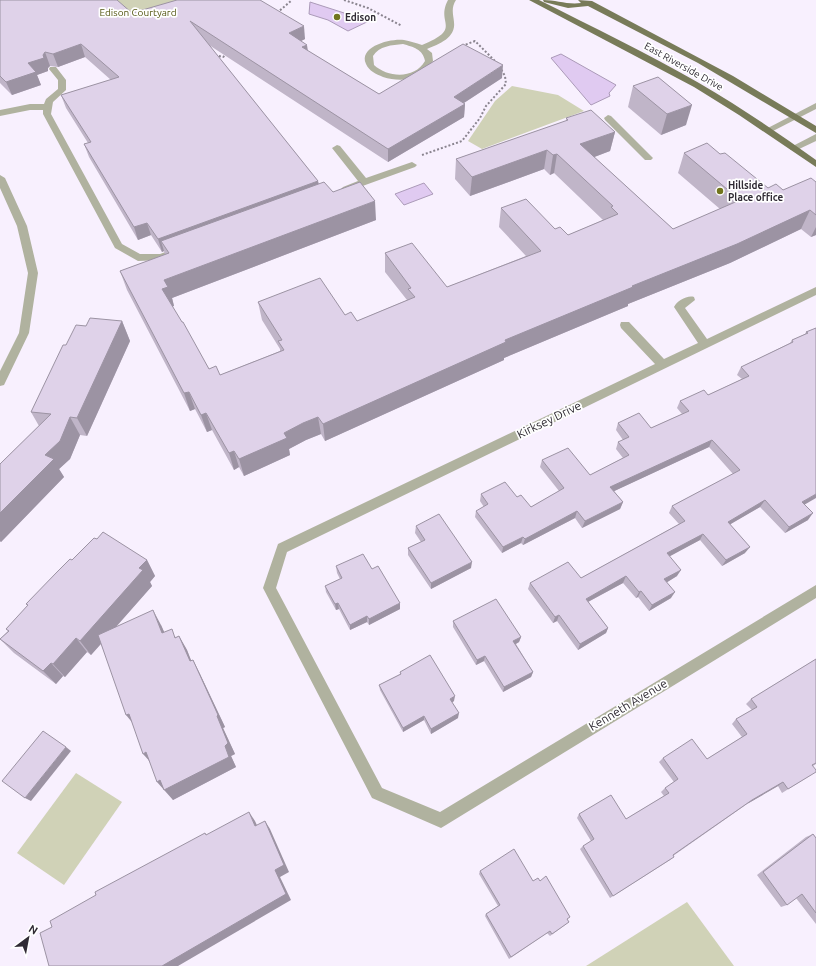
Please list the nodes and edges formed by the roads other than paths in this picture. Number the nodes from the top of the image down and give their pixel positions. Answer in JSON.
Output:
{"nodes":[{"id":1,"x":452,"y":0,"type":"edge"},
{"id":2,"x":533,"y":0,"type":"edge"},
{"id":3,"x":547,"y":0,"type":"edge"},
{"id":4,"x":586,"y":2,"type":"edge"},
{"id":5,"x":421,"y":48,"type":"junction"},
{"id":6,"x":53,"y":69,"type":"edge"},
{"id":7,"x":816,"y":106,"type":"edge"},
{"id":8,"x":47,"y":107,"type":"junction"},
{"id":9,"x":0,"y":113,"type":"edge"},
{"id":10,"x":795,"y":116,"type":"junction"},
{"id":11,"x":608,"y":118,"type":"dead end"},
{"id":12,"x":768,"y":130,"type":"junction"},
{"id":13,"x":816,"y":130,"type":"edge"},
{"id":14,"x":816,"y":137,"type":"edge"},
{"id":15,"x":337,"y":148,"type":"dead end"},
{"id":16,"x":794,"y":148,"type":"junction"},
{"id":17,"x":648,"y":158,"type":"dead end"},
{"id":18,"x":816,"y":164,"type":"edge"},
{"id":19,"x":412,"y":165,"type":"road end"},
{"id":20,"x":0,"y":178,"type":"edge"},
{"id":21,"x":364,"y":182,"type":"junction"},
{"id":22,"x":335,"y":193,"type":"edge"},
{"id":23,"x":183,"y":249,"type":"edge"},
{"id":24,"x":816,"y":291,"type":"edge"},
{"id":25,"x":690,"y":300,"type":"dead end"},
{"id":26,"x":625,"y":325,"type":"dead end"},
{"id":27,"x":705,"y":344,"type":"junction"},
{"id":28,"x":663,"y":365,"type":"junction"},
{"id":29,"x":0,"y":382,"type":"edge"},
{"id":30,"x":816,"y":591,"type":"edge"},
{"id":31,"x":441,"y":820,"type":"joint"}],
"edges":[{"from":1,"to":5,"type":"street"},
{"from":2,"to":12,"type":"main road","name":"East Riverside Drive"},
{"from":3,"to":4,"type":"main road"},
{"from":4,"to":10,"type":"main road","name":"East Riverside Drive"},
{"from":5,"to":5,"type":"street"},
{"from":6,"to":8,"type":"street"},
{"from":7,"to":10,"type":"street"},
{"from":8,"to":9,"type":"street"},
{"from":8,"to":23,"type":"street"},
{"from":10,"to":12,"type":"street"},
{"from":10,"to":13,"type":"main road","name":"East Riverside Drive"},
{"from":11,"to":17,"type":"street"},
{"from":12,"to":16,"type":"main road","name":"East Riverside Drive"},
{"from":14,"to":16,"type":"street"},
{"from":15,"to":21,"type":"street"},
{"from":16,"to":18,"type":"main road","name":"East Riverside Drive"},
{"from":19,"to":21,"type":"street"},
{"from":20,"to":29,"type":"street"},
{"from":21,"to":22,"type":"street"},
{"from":24,"to":27,"type":"street","name":"Kirksey Drive"},
{"from":25,"to":27,"type":"street"},
{"from":26,"to":28,"type":"street"},
{"from":27,"to":28,"type":"street","name":"Kirksey Drive"},
{"from":28,"to":31,"type":"street","name":"Kirksey Drive"},
{"from":30,"to":31,"type":"street","name":"Kenneth Avenue"}]}
